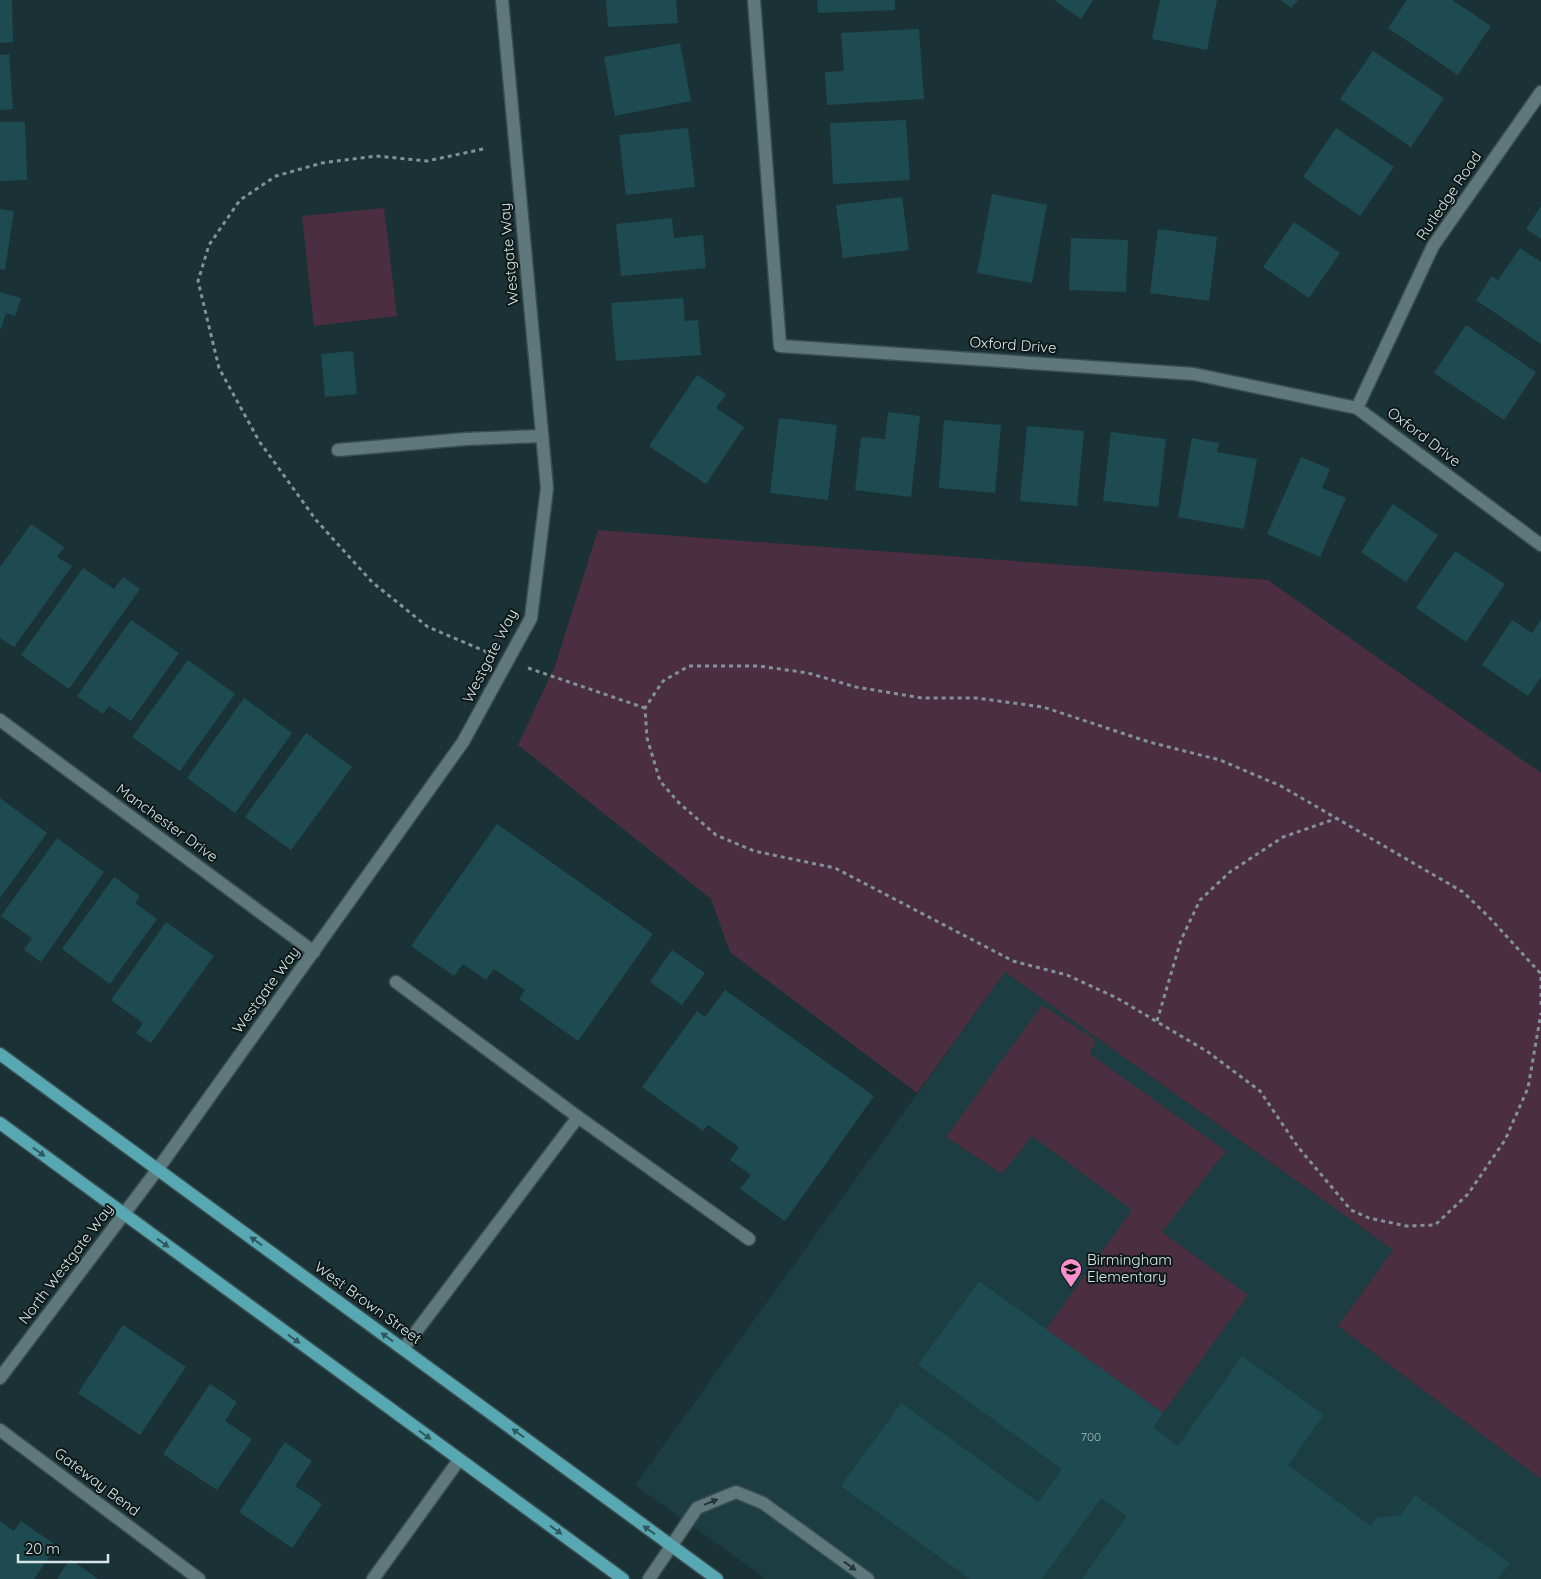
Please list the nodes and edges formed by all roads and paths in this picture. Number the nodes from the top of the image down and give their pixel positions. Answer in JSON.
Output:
{"nodes":[{"id":1,"x":502,"y":0,"type":"edge"},
{"id":2,"x":754,"y":0,"type":"edge"},
{"id":3,"x":1541,"y":92,"type":"edge"},
{"id":4,"x":483,"y":150,"type":"dead end"},
{"id":5,"x":1357,"y":408,"type":"junction"},
{"id":6,"x":542,"y":436,"type":"junction"},
{"id":7,"x":338,"y":450,"type":"dead end"},
{"id":8,"x":1541,"y":545,"type":"edge"},
{"id":9,"x":507,"y":661,"type":"junction"},
{"id":10,"x":645,"y":708,"type":"junction"},
{"id":11,"x":0,"y":720,"type":"edge"},
{"id":12,"x":1335,"y":819,"type":"junction"},
{"id":13,"x":314,"y":952,"type":"junction"},
{"id":14,"x":396,"y":982,"type":"dead end"},
{"id":15,"x":1541,"y":1005,"type":"edge"},
{"id":16,"x":1541,"y":1014,"type":"edge"},
{"id":17,"x":1157,"y":1021,"type":"junction"},
{"id":18,"x":0,"y":1054,"type":"edge"},
{"id":19,"x":578,"y":1117,"type":"junction"},
{"id":20,"x":0,"y":1123,"type":"edge"},
{"id":21,"x":158,"y":1169,"type":"junction"},
{"id":22,"x":124,"y":1214,"type":"junction"},
{"id":23,"x":749,"y":1240,"type":"dead end"},
{"id":24,"x":403,"y":1349,"type":"junction"},
{"id":25,"x":0,"y":1378,"type":"edge"},
{"id":26,"x":0,"y":1430,"type":"edge"},
{"id":27,"x":459,"y":1460,"type":"junction"},
{"id":28,"x":672,"y":1546,"type":"junction"},
{"id":29,"x":199,"y":1579,"type":"edge"},
{"id":30,"x":373,"y":1579,"type":"edge"},
{"id":31,"x":623,"y":1579,"type":"edge"},
{"id":32,"x":649,"y":1579,"type":"edge"},
{"id":33,"x":717,"y":1579,"type":"edge"},
{"id":34,"x":868,"y":1579,"type":"edge"}],
"edges":[{"from":1,"to":6,"type":"street","name":"Westgate Way"},
{"from":2,"to":5,"type":"street","name":"Oxford Drive"},
{"from":3,"to":5,"type":"street","name":"Rutledge Road"},
{"from":4,"to":9,"type":"path"},
{"from":5,"to":8,"type":"street","name":"Oxford Drive"},
{"from":6,"to":7,"type":"street"},
{"from":6,"to":9,"type":"street","name":"Westgate Way"},
{"from":9,"to":10,"type":"path"},
{"from":9,"to":13,"type":"street","name":"Westgate Way"},
{"from":10,"to":12,"type":"path"},
{"from":10,"to":17,"type":"path"},
{"from":11,"to":13,"type":"street","name":"Manchester Drive"},
{"from":12,"to":15,"type":"path"},
{"from":12,"to":17,"type":"path"},
{"from":13,"to":21,"type":"street","name":"Westgate Way"},
{"from":14,"to":19,"type":"street"},
{"from":16,"to":17,"type":"path"},
{"from":18,"to":21,"type":"main road","name":"West Brown Street"},
{"from":19,"to":23,"type":"street"},
{"from":19,"to":24,"type":"street"},
{"from":20,"to":22,"type":"main road","one_way":true},
{"from":21,"to":22,"type":"street","name":"North Westgate Way"},
{"from":24,"to":21,"type":"main road","name":"West Brown Street","one_way":true},
{"from":22,"to":25,"type":"street","name":"North Westgate Way"},
{"from":22,"to":27,"type":"main road","one_way":true},
{"from":28,"to":24,"type":"main road","name":"West Brown Street","one_way":true},
{"from":26,"to":29,"type":"street","name":"Gateway Bend"},
{"from":27,"to":30,"type":"street"},
{"from":27,"to":31,"type":"main road","one_way":true},
{"from":28,"to":32,"type":"street"},
{"from":28,"to":33,"type":"main road","name":"West Brown Street"},
{"from":28,"to":34,"type":"street","one_way":true}]}
